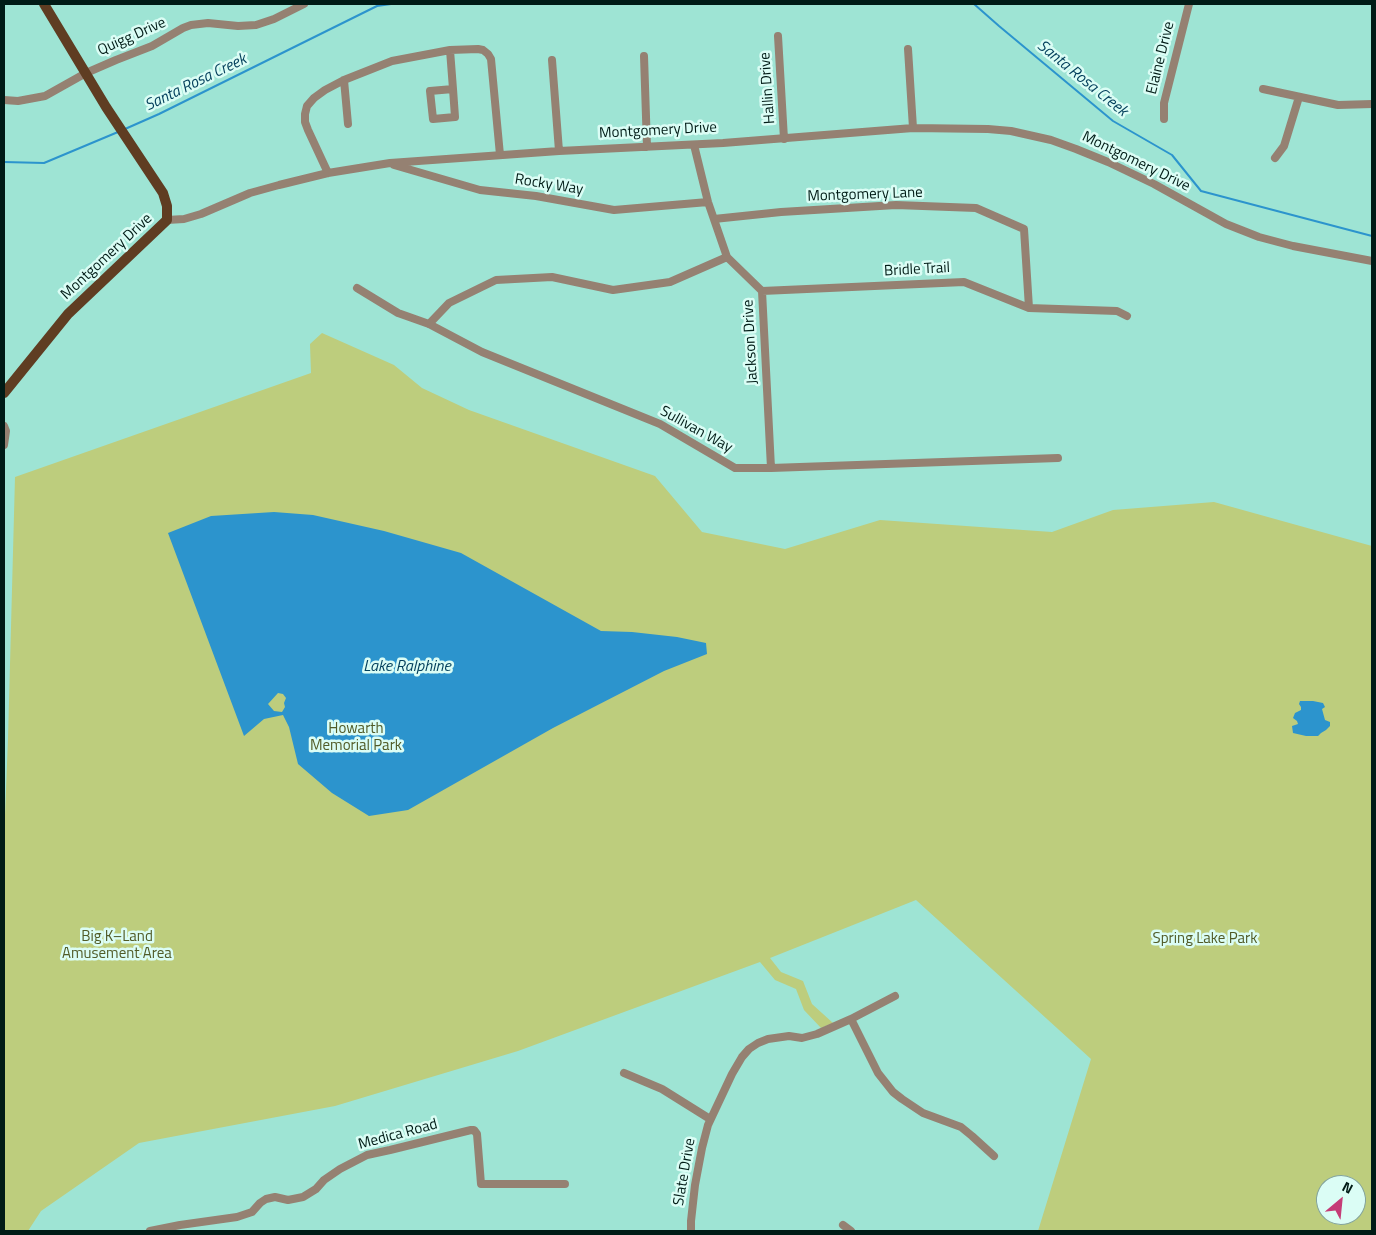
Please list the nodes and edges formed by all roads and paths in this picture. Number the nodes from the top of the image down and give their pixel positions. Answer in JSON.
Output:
{"nodes":[{"id":1,"x":45,"y":4,"type":"edge"},
{"id":2,"x":304,"y":4,"type":"edge"},
{"id":3,"x":1189,"y":4,"type":"edge"},
{"id":4,"x":778,"y":36,"type":"dead end"},
{"id":5,"x":908,"y":49,"type":"dead end"},
{"id":6,"x":450,"y":50,"type":"junction"},
{"id":7,"x":644,"y":56,"type":"dead end"},
{"id":8,"x":552,"y":60,"type":"dead end"},
{"id":9,"x":86,"y":73,"type":"junction"},
{"id":10,"x":344,"y":80,"type":"junction"},
{"id":11,"x":453,"y":89,"type":"junction"},
{"id":12,"x":1263,"y":89,"type":"dead end"},
{"id":13,"x":1299,"y":97,"type":"junction"},
{"id":14,"x":4,"y":100,"type":"edge"},
{"id":15,"x":1372,"y":104,"type":"edge"},
{"id":16,"x":1164,"y":119,"type":"dead end"},
{"id":17,"x":348,"y":124,"type":"dead end"},
{"id":18,"x":913,"y":128,"type":"junction"},
{"id":19,"x":784,"y":139,"type":"junction"},
{"id":20,"x":694,"y":145,"type":"junction"},
{"id":21,"x":647,"y":147,"type":"junction"},
{"id":22,"x":559,"y":151,"type":"junction"},
{"id":23,"x":500,"y":155,"type":"junction"},
{"id":24,"x":1276,"y":158,"type":"dead end"},
{"id":25,"x":390,"y":163,"type":"junction"},
{"id":26,"x":328,"y":173,"type":"junction"},
{"id":27,"x":708,"y":202,"type":"junction"},
{"id":28,"x":714,"y":218,"type":"junction"},
{"id":29,"x":167,"y":220,"type":"junction"},
{"id":30,"x":727,"y":257,"type":"junction"},
{"id":31,"x":1372,"y":261,"type":"edge"},
{"id":32,"x":356,"y":288,"type":"dead end"},
{"id":33,"x":762,"y":291,"type":"junction"},
{"id":34,"x":1029,"y":308,"type":"junction"},
{"id":35,"x":1127,"y":316,"type":"dead end"},
{"id":36,"x":429,"y":324,"type":"junction"},
{"id":37,"x":4,"y":393,"type":"edge"},
{"id":38,"x":4,"y":426,"type":"edge"},
{"id":39,"x":4,"y":445,"type":"edge"},
{"id":40,"x":1058,"y":458,"type":"dead end"},
{"id":41,"x":771,"y":468,"type":"junction"},
{"id":42,"x":895,"y":996,"type":"dead end"},
{"id":43,"x":851,"y":1019,"type":"junction"},
{"id":44,"x":624,"y":1073,"type":"dead end"},
{"id":45,"x":710,"y":1119,"type":"junction"},
{"id":46,"x":994,"y":1156,"type":"dead end"},
{"id":47,"x":565,"y":1184,"type":"dead end"},
{"id":48,"x":843,"y":1226,"type":"dead end"},
{"id":49,"x":150,"y":1231,"type":"edge"},
{"id":50,"x":691,"y":1231,"type":"edge"},
{"id":51,"x":851,"y":1231,"type":"edge"}],
"edges":[{"from":1,"to":9,"type":"main road"},
{"from":2,"to":9,"type":"street","name":"Quigg Drive"},
{"from":3,"to":16,"type":"street","name":"Elaine Drive"},
{"from":4,"to":19,"type":"street","name":"Hallin Drive"},
{"from":5,"to":18,"type":"street"},
{"from":6,"to":10,"type":"street"},
{"from":6,"to":11,"type":"street"},
{"from":6,"to":23,"type":"street"},
{"from":7,"to":21,"type":"street"},
{"from":8,"to":22,"type":"street"},
{"from":9,"to":14,"type":"street","name":"Quigg Drive"},
{"from":9,"to":29,"type":"main road"},
{"from":10,"to":17,"type":"street"},
{"from":10,"to":26,"type":"street"},
{"from":11,"to":11,"type":"street"},
{"from":12,"to":13,"type":"street"},
{"from":13,"to":15,"type":"street"},
{"from":13,"to":24,"type":"street"},
{"from":18,"to":19,"type":"street","name":"Montgomery Drive"},
{"from":18,"to":31,"type":"street","name":"Montgomery Drive"},
{"from":19,"to":20,"type":"street","name":"Montgomery Drive"},
{"from":20,"to":21,"type":"street","name":"Montgomery Drive"},
{"from":20,"to":27,"type":"street","name":"Jackson Drive"},
{"from":21,"to":22,"type":"street","name":"Montgomery Drive"},
{"from":22,"to":23,"type":"street","name":"Montgomery Drive"},
{"from":23,"to":25,"type":"street","name":"Montgomery Drive"},
{"from":25,"to":26,"type":"street","name":"Montgomery Drive"},
{"from":25,"to":27,"type":"street","name":"Rocky Way"},
{"from":26,"to":29,"type":"street","name":"Montgomery Drive"},
{"from":27,"to":28,"type":"street","name":"Jackson Drive"},
{"from":28,"to":30,"type":"street","name":"Jackson Drive"},
{"from":28,"to":34,"type":"street","name":"Montgomery Lane"},
{"from":29,"to":37,"type":"main road","name":"Montgomery Drive"},
{"from":30,"to":33,"type":"street","name":"Jackson Drive"},
{"from":30,"to":36,"type":"street"},
{"from":32,"to":36,"type":"street","name":"Sullivan Way"},
{"from":33,"to":34,"type":"street","name":"Bridle Trail"},
{"from":33,"to":41,"type":"street","name":"Jackson Drive"},
{"from":34,"to":35,"type":"street","name":"Bridle Trail"},
{"from":36,"to":41,"type":"street","name":"Sullivan Way"},
{"from":38,"to":39,"type":"street"},
{"from":40,"to":41,"type":"street","name":"Sullivan Way"},
{"from":42,"to":43,"type":"street","name":"Slate Drive"},
{"from":43,"to":45,"type":"street","name":"Slate Drive"},
{"from":43,"to":46,"type":"street"},
{"from":44,"to":45,"type":"street"},
{"from":45,"to":50,"type":"street","name":"Slate Drive"},
{"from":47,"to":49,"type":"street","name":"Medica Road"},
{"from":48,"to":51,"type":"street"}]}
